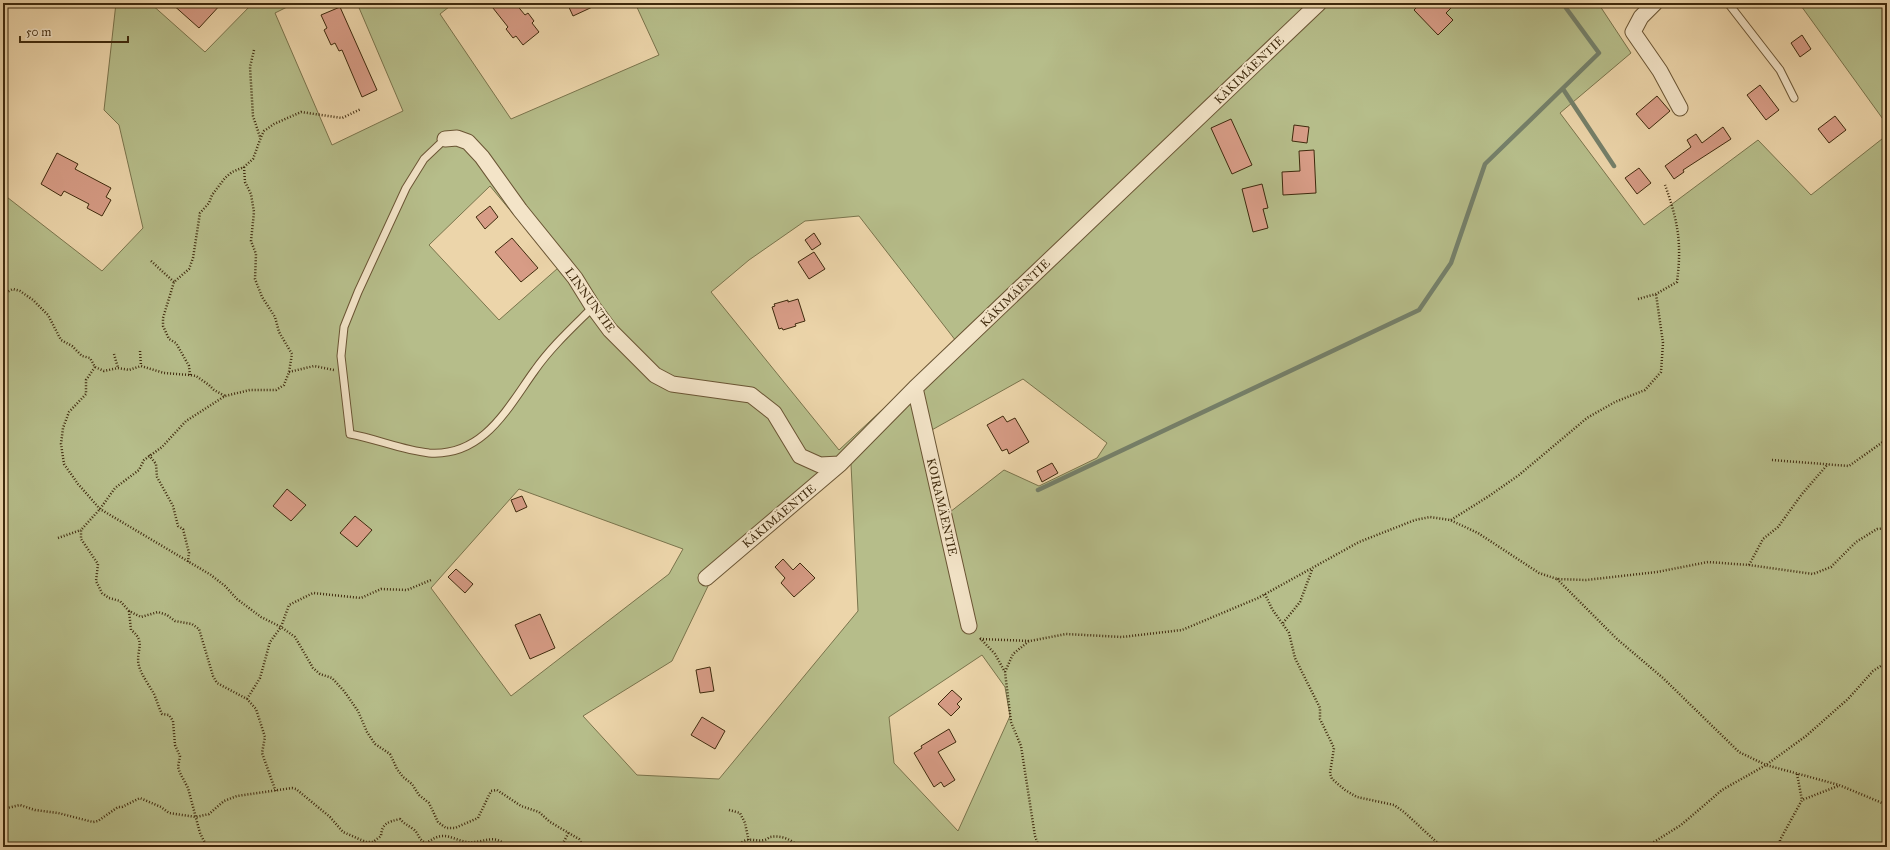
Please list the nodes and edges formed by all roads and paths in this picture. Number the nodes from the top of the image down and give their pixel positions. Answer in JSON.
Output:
{"nodes":[{"id":1,"x":1319,"y":3,"type":"edge"},
{"id":2,"x":1655,"y":3,"type":"edge"},
{"id":3,"x":1728,"y":3,"type":"edge"},
{"id":4,"x":254,"y":50,"type":"dead end"},
{"id":5,"x":1794,"y":98,"type":"dead end"},
{"id":6,"x":1680,"y":108,"type":"dead end"},
{"id":7,"x":361,"y":109,"type":"dead end"},
{"id":8,"x":261,"y":137,"type":"junction"},
{"id":9,"x":445,"y":139,"type":"joint"},
{"id":10,"x":244,"y":167,"type":"junction"},
{"id":11,"x":1665,"y":185,"type":"dead end"},
{"id":12,"x":152,"y":261,"type":"dead end"},
{"id":13,"x":174,"y":282,"type":"junction"},
{"id":14,"x":3,"y":294,"type":"edge"},
{"id":15,"x":1656,"y":294,"type":"junction"},
{"id":16,"x":1638,"y":299,"type":"dead end"},
{"id":17,"x":593,"y":307,"type":"junction"},
{"id":18,"x":140,"y":351,"type":"dead end"},
{"id":19,"x":114,"y":354,"type":"dead end"},
{"id":20,"x":141,"y":366,"type":"junction"},
{"id":21,"x":95,"y":367,"type":"junction"},
{"id":22,"x":118,"y":368,"type":"junction"},
{"id":23,"x":289,"y":372,"type":"junction"},
{"id":24,"x":343,"y":372,"type":"junction"},
{"id":25,"x":190,"y":375,"type":"junction"},
{"id":26,"x":915,"y":388,"type":"junction"},
{"id":27,"x":225,"y":396,"type":"junction"},
{"id":28,"x":1887,"y":439,"type":"edge"},
{"id":29,"x":149,"y":455,"type":"junction"},
{"id":30,"x":1772,"y":460,"type":"dead end"},
{"id":31,"x":840,"y":464,"type":"junction"},
{"id":32,"x":1828,"y":464,"type":"junction"},
{"id":33,"x":100,"y":509,"type":"junction"},
{"id":34,"x":1450,"y":520,"type":"junction"},
{"id":35,"x":1887,"y":528,"type":"edge"},
{"id":36,"x":81,"y":530,"type":"junction"},
{"id":37,"x":58,"y":538,"type":"dead end"},
{"id":38,"x":188,"y":562,"type":"junction"},
{"id":39,"x":1749,"y":565,"type":"junction"},
{"id":40,"x":1312,"y":569,"type":"junction"},
{"id":41,"x":706,"y":578,"type":"dead end"},
{"id":42,"x":1557,"y":579,"type":"junction"},
{"id":43,"x":431,"y":580,"type":"dead end"},
{"id":44,"x":1265,"y":594,"type":"junction"},
{"id":45,"x":129,"y":611,"type":"junction"},
{"id":46,"x":1283,"y":623,"type":"junction"},
{"id":47,"x":969,"y":626,"type":"joint"},
{"id":48,"x":281,"y":627,"type":"junction"},
{"id":49,"x":980,"y":639,"type":"junction"},
{"id":50,"x":1030,"y":641,"type":"junction"},
{"id":51,"x":1887,"y":662,"type":"edge"},
{"id":52,"x":1005,"y":672,"type":"junction"},
{"id":53,"x":248,"y":698,"type":"junction"},
{"id":54,"x":1766,"y":765,"type":"junction"},
{"id":55,"x":1797,"y":774,"type":"junction"},
{"id":56,"x":1839,"y":785,"type":"junction"},
{"id":57,"x":276,"y":792,"type":"junction"},
{"id":58,"x":1802,"y":800,"type":"junction"},
{"id":59,"x":1887,"y":805,"type":"edge"},
{"id":60,"x":3,"y":809,"type":"edge"},
{"id":61,"x":729,"y":810,"type":"dead end"},
{"id":62,"x":196,"y":817,"type":"junction"},
{"id":63,"x":446,"y":828,"type":"junction"},
{"id":64,"x":569,"y":832,"type":"junction"},
{"id":65,"x":444,"y":836,"type":"junction"},
{"id":66,"x":748,"y":839,"type":"junction"},
{"id":67,"x":373,"y":842,"type":"junction"},
{"id":68,"x":1436,"y":842,"type":"junction"},
{"id":69,"x":468,"y":843,"type":"junction"},
{"id":70,"x":207,"y":847,"type":"edge"},
{"id":71,"x":373,"y":847,"type":"edge"},
{"id":72,"x":470,"y":847,"type":"edge"},
{"id":73,"x":508,"y":847,"type":"edge"},
{"id":74,"x":561,"y":847,"type":"edge"},
{"id":75,"x":584,"y":847,"type":"edge"},
{"id":76,"x":738,"y":847,"type":"edge"},
{"id":77,"x":750,"y":847,"type":"edge"},
{"id":78,"x":798,"y":847,"type":"edge"},
{"id":79,"x":1039,"y":847,"type":"edge"},
{"id":80,"x":1132,"y":847,"type":"edge"},
{"id":81,"x":1164,"y":847,"type":"edge"},
{"id":82,"x":1191,"y":847,"type":"edge"},
{"id":83,"x":1210,"y":847,"type":"edge"},
{"id":84,"x":1430,"y":847,"type":"edge"},
{"id":85,"x":1442,"y":847,"type":"edge"},
{"id":86,"x":1646,"y":847,"type":"edge"},
{"id":87,"x":1780,"y":847,"type":"edge"}],
"edges":[{"from":1,"to":26,"type":"street","name":"KÄKIMÄENTIE"},
{"from":2,"to":6,"type":"street"},
{"from":3,"to":5,"type":"lane"},
{"from":4,"to":8,"type":"path"},
{"from":7,"to":8,"type":"path"},
{"from":8,"to":10,"type":"path"},
{"from":9,"to":17,"type":"street","name":"LINNUNTIE"},
{"from":9,"to":24,"type":"lane"},
{"from":10,"to":13,"type":"path"},
{"from":10,"to":23,"type":"path"},
{"from":11,"to":15,"type":"path"},
{"from":12,"to":13,"type":"path"},
{"from":13,"to":25,"type":"path"},
{"from":14,"to":21,"type":"path"},
{"from":15,"to":16,"type":"path"},
{"from":15,"to":34,"type":"path"},
{"from":17,"to":24,"type":"lane"},
{"from":17,"to":31,"type":"street","name":"LINNUNTIE"},
{"from":18,"to":20,"type":"path"},
{"from":19,"to":22,"type":"path"},
{"from":20,"to":22,"type":"path"},
{"from":20,"to":25,"type":"path"},
{"from":21,"to":22,"type":"path"},
{"from":21,"to":33,"type":"path"},
{"from":23,"to":24,"type":"path"},
{"from":23,"to":27,"type":"path"},
{"from":25,"to":27,"type":"path"},
{"from":26,"to":31,"type":"street","name":"KÄKIMÄENTIE"},
{"from":26,"to":47,"type":"street","name":"KOIRAMÄENTIE"},
{"from":27,"to":29,"type":"path"},
{"from":28,"to":32,"type":"path"},
{"from":29,"to":33,"type":"path"},
{"from":29,"to":38,"type":"path"},
{"from":30,"to":32,"type":"path"},
{"from":31,"to":41,"type":"street","name":"KÄKIMÄENTIE"},
{"from":32,"to":39,"type":"path"},
{"from":33,"to":36,"type":"path"},
{"from":33,"to":38,"type":"path"},
{"from":34,"to":40,"type":"path"},
{"from":34,"to":42,"type":"path"},
{"from":35,"to":39,"type":"path"},
{"from":36,"to":37,"type":"path"},
{"from":36,"to":45,"type":"path"},
{"from":38,"to":48,"type":"path"},
{"from":39,"to":42,"type":"path"},
{"from":40,"to":44,"type":"path"},
{"from":40,"to":46,"type":"path"},
{"from":42,"to":54,"type":"path"},
{"from":43,"to":48,"type":"path"},
{"from":44,"to":46,"type":"path"},
{"from":44,"to":50,"type":"path"},
{"from":45,"to":53,"type":"path"},
{"from":45,"to":62,"type":"path"},
{"from":46,"to":68,"type":"path"},
{"from":47,"to":49,"type":"path"},
{"from":48,"to":53,"type":"path"},
{"from":48,"to":63,"type":"path"},
{"from":49,"to":50,"type":"path"},
{"from":49,"to":52,"type":"path"},
{"from":50,"to":52,"type":"path"},
{"from":51,"to":54,"type":"path"},
{"from":52,"to":79,"type":"path"},
{"from":53,"to":57,"type":"path"},
{"from":54,"to":55,"type":"path"},
{"from":54,"to":86,"type":"path"},
{"from":55,"to":56,"type":"path"},
{"from":55,"to":58,"type":"path"},
{"from":56,"to":58,"type":"path"},
{"from":56,"to":59,"type":"path"},
{"from":57,"to":62,"type":"path"},
{"from":57,"to":67,"type":"path"},
{"from":58,"to":87,"type":"path"},
{"from":60,"to":62,"type":"path"},
{"from":61,"to":66,"type":"path"},
{"from":62,"to":70,"type":"path"},
{"from":63,"to":64,"type":"path"},
{"from":63,"to":65,"type":"path"},
{"from":64,"to":74,"type":"path"},
{"from":64,"to":75,"type":"path"},
{"from":65,"to":67,"type":"path"},
{"from":65,"to":69,"type":"path"},
{"from":66,"to":76,"type":"path"},
{"from":66,"to":77,"type":"path"},
{"from":66,"to":78,"type":"path"},
{"from":67,"to":71,"type":"path"},
{"from":68,"to":84,"type":"path"},
{"from":68,"to":85,"type":"path"},
{"from":69,"to":72,"type":"path"},
{"from":69,"to":73,"type":"path"},
{"from":80,"to":81,"type":"path"},
{"from":82,"to":83,"type":"path"}]}
